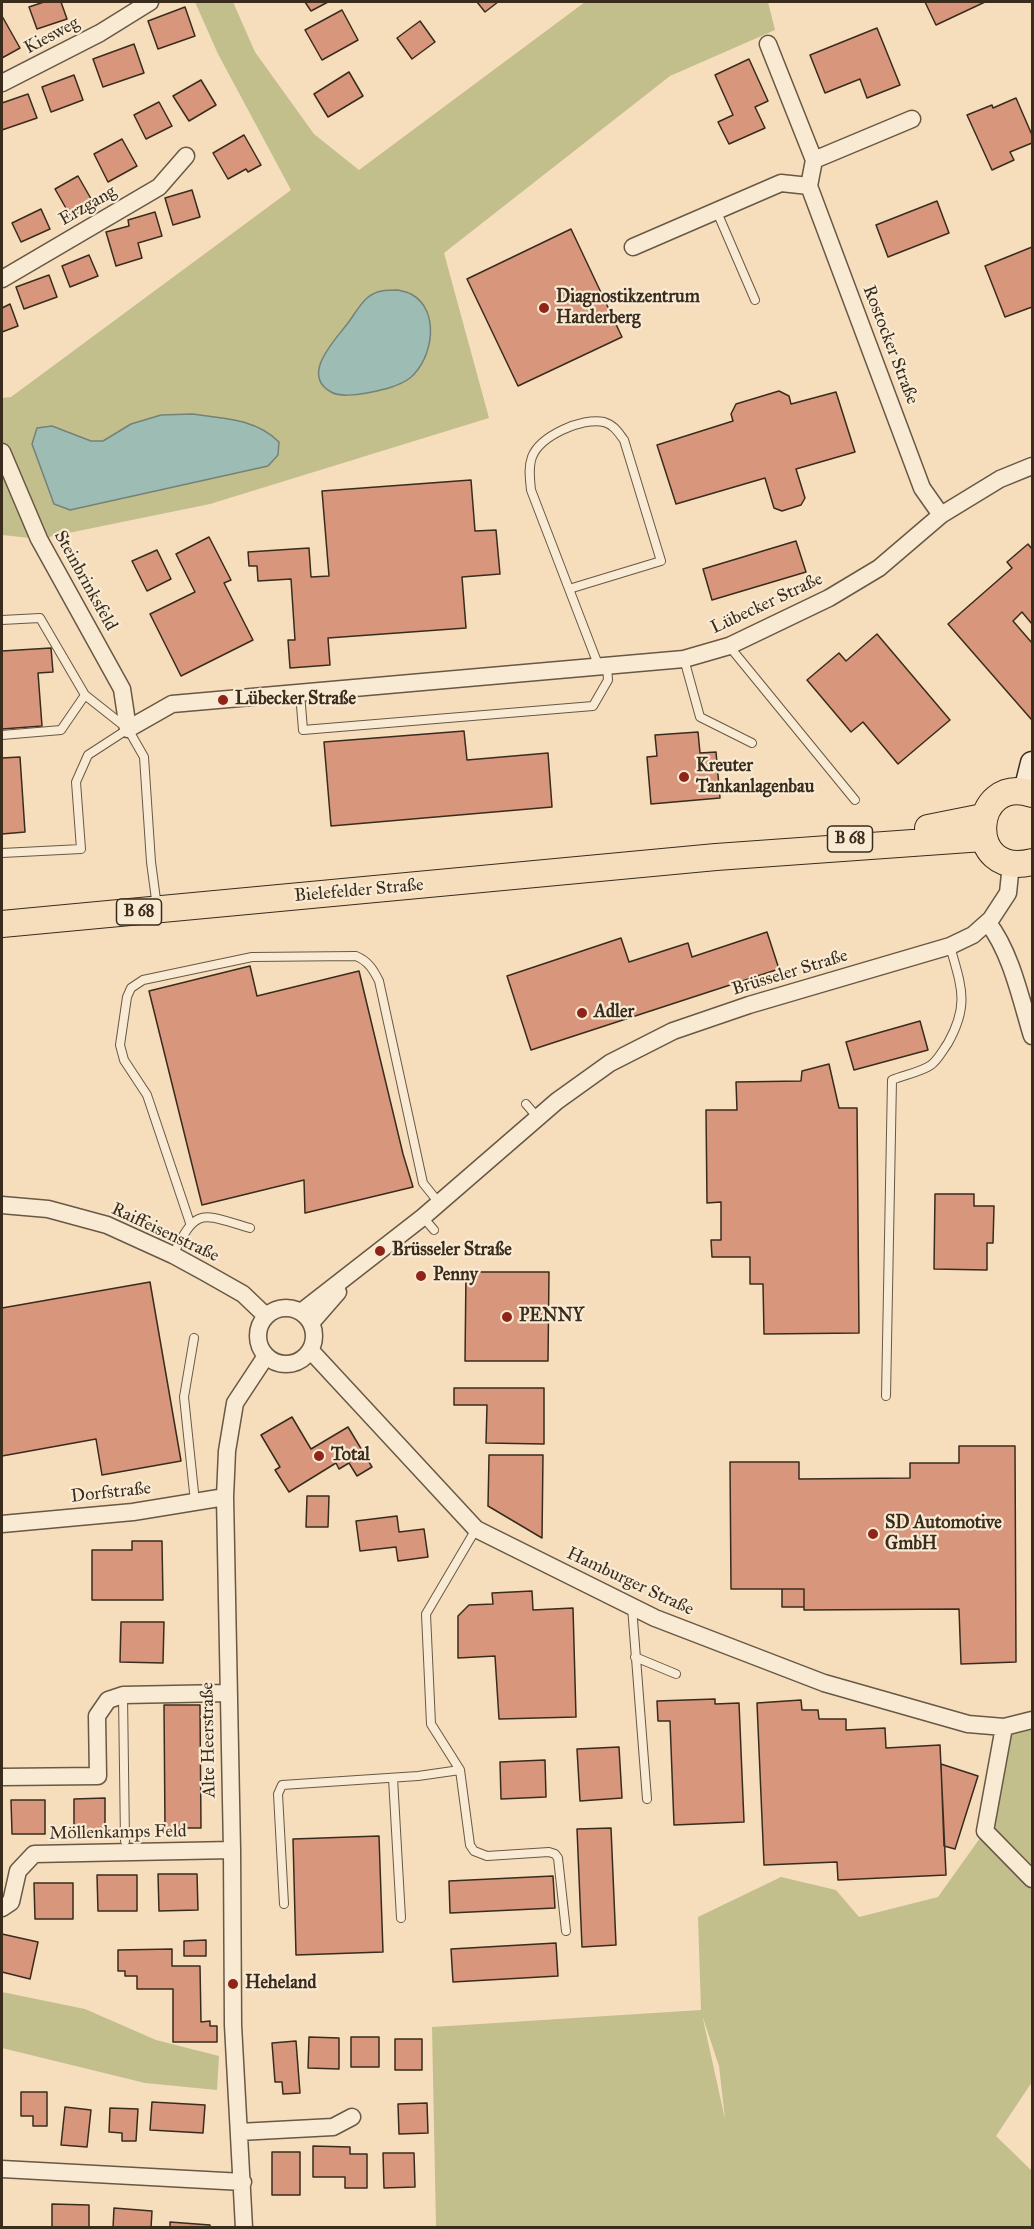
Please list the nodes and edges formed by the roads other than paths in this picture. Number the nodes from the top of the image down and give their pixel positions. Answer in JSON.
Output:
{"nodes":[{"id":1,"x":150,"y":2,"type":"edge"},
{"id":2,"x":768,"y":44,"type":"dead end"},
{"id":3,"x":2,"y":83,"type":"edge"},
{"id":4,"x":912,"y":119,"type":"dead end"},
{"id":5,"x":186,"y":156,"type":"dead end"},
{"id":6,"x":814,"y":160,"type":"junction"},
{"id":7,"x":809,"y":186,"type":"junction"},
{"id":8,"x":717,"y":212,"type":"junction"},
{"id":9,"x":633,"y":247,"type":"dead end"},
{"id":10,"x":2,"y":279,"type":"edge"},
{"id":11,"x":755,"y":300,"type":"dead end"},
{"id":12,"x":2,"y":452,"type":"edge"},
{"id":13,"x":1032,"y":466,"type":"edge"},
{"id":14,"x":941,"y":515,"type":"junction"},
{"id":15,"x":569,"y":589,"type":"junction"},
{"id":16,"x":2,"y":620,"type":"edge"},
{"id":17,"x":729,"y":646,"type":"junction"},
{"id":18,"x":684,"y":659,"type":"junction"},
{"id":19,"x":603,"y":667,"type":"junction"},
{"id":20,"x":300,"y":693,"type":"junction"},
{"id":21,"x":86,"y":695,"type":"junction"},
{"id":22,"x":128,"y":729,"type":"junction"},
{"id":23,"x":2,"y":735,"type":"edge"},
{"id":24,"x":752,"y":743,"type":"dead end"},
{"id":25,"x":1032,"y":763,"type":"edge"},
{"id":26,"x":1029,"y":793,"type":"edge"},
{"id":27,"x":855,"y":800,"type":"dead end"},
{"id":28,"x":983,"y":828,"type":"junction"},
{"id":29,"x":2,"y":853,"type":"edge"},
{"id":30,"x":1022,"y":863,"type":"edge"},
{"id":31,"x":157,"y":910,"type":"junction"},
{"id":32,"x":988,"y":923,"type":"junction"},
{"id":33,"x":2,"y":924,"type":"edge"},
{"id":34,"x":950,"y":946,"type":"junction"},
{"id":35,"x":1032,"y":1036,"type":"edge"},
{"id":36,"x":526,"y":1104,"type":"dead end"},
{"id":37,"x":538,"y":1118,"type":"junction"},
{"id":38,"x":439,"y":1203,"type":"junction"},
{"id":39,"x":2,"y":1204,"type":"edge"},
{"id":40,"x":190,"y":1224,"type":"junction"},
{"id":41,"x":250,"y":1228,"type":"dead end"},
{"id":42,"x":173,"y":1255,"type":"junction"},
{"id":43,"x":266,"y":1316,"type":"junction"},
{"id":44,"x":306,"y":1317,"type":"junction"},
{"id":45,"x":194,"y":1338,"type":"dead end"},
{"id":46,"x":311,"y":1351,"type":"junction"},
{"id":47,"x":266,"y":1356,"type":"junction"},
{"id":48,"x":886,"y":1396,"type":"dead end"},
{"id":49,"x":225,"y":1497,"type":"junction"},
{"id":50,"x":195,"y":1502,"type":"junction"},
{"id":51,"x":2,"y":1524,"type":"edge"},
{"id":52,"x":476,"y":1529,"type":"junction"},
{"id":53,"x":632,"y":1606,"type":"junction"},
{"id":54,"x":635,"y":1657,"type":"junction"},
{"id":55,"x":676,"y":1674,"type":"dead end"},
{"id":56,"x":227,"y":1693,"type":"junction"},
{"id":57,"x":123,"y":1695,"type":"junction"},
{"id":58,"x":1032,"y":1720,"type":"edge"},
{"id":59,"x":1004,"y":1727,"type":"junction"},
{"id":60,"x":460,"y":1770,"type":"junction"},
{"id":61,"x":2,"y":1777,"type":"edge"},
{"id":62,"x":393,"y":1778,"type":"junction"},
{"id":63,"x":646,"y":1799,"type":"dead end"},
{"id":64,"x":126,"y":1841,"type":"dead end"},
{"id":65,"x":232,"y":1850,"type":"junction"},
{"id":66,"x":1032,"y":1879,"type":"edge"},
{"id":67,"x":284,"y":1904,"type":"dead end"},
{"id":68,"x":2,"y":1908,"type":"edge"},
{"id":69,"x":401,"y":1918,"type":"dead end"},
{"id":70,"x":566,"y":1931,"type":"dead end"},
{"id":71,"x":352,"y":2117,"type":"dead end"},
{"id":72,"x":240,"y":2132,"type":"junction"},
{"id":73,"x":2,"y":2169,"type":"edge"},
{"id":74,"x":243,"y":2182,"type":"junction"},
{"id":75,"x":244,"y":2228,"type":"edge"}],
"edges":[{"from":1,"to":3,"type":"street","name":"Kiesweg"},
{"from":2,"to":6,"type":"street"},
{"from":4,"to":6,"type":"street"},
{"from":5,"to":10,"type":"street","name":"Erzgang"},
{"from":6,"to":7,"type":"street"},
{"from":7,"to":8,"type":"street"},
{"from":7,"to":14,"type":"street","name":"Rostocker Straße"},
{"from":8,"to":9,"type":"street"},
{"from":8,"to":11,"type":"lane"},
{"from":12,"to":22,"type":"street","name":"Steinbrinksfeld"},
{"from":13,"to":14,"type":"street","name":"Lübecker Straße"},
{"from":14,"to":17,"type":"street","name":"Lübecker Straße"},
{"from":15,"to":15,"type":"lane"},
{"from":15,"to":19,"type":"lane"},
{"from":16,"to":21,"type":"lane"},
{"from":17,"to":18,"type":"street","name":"Lübecker Straße"},
{"from":17,"to":27,"type":"lane"},
{"from":18,"to":19,"type":"street","name":"Lübecker Straße"},
{"from":18,"to":24,"type":"lane"},
{"from":19,"to":20,"type":"street","name":"Lübecker Straße"},
{"from":19,"to":20,"type":"lane"},
{"from":20,"to":22,"type":"street","name":"Lübecker Straße"},
{"from":21,"to":22,"type":"lane"},
{"from":21,"to":23,"type":"lane"},
{"from":22,"to":29,"type":"lane"},
{"from":22,"to":31,"type":"lane"},
{"from":25,"to":26,"type":"street"},
{"from":26,"to":28,"type":"main road"},
{"from":28,"to":30,"type":"main road"},
{"from":28,"to":31,"type":"main road","name":"Bielefelder Straße","number":"B 68"},
{"from":30,"to":32,"type":"street","name":"Brüsseler Straße"},
{"from":31,"to":33,"type":"main road","name":"Bielefelder Straße","number":"B 68"},
{"from":32,"to":34,"type":"street","name":"Brüsseler Straße"},
{"from":32,"to":35,"type":"street"},
{"from":34,"to":37,"type":"street","name":"Brüsseler Straße"},
{"from":34,"to":48,"type":"lane"},
{"from":36,"to":37,"type":"lane"},
{"from":37,"to":38,"type":"street","name":"Brüsseler Straße"},
{"from":38,"to":40,"type":"lane"},
{"from":38,"to":44,"type":"street","name":"Brüsseler Straße"},
{"from":39,"to":42,"type":"street","name":"Raiffeisenstraße"},
{"from":40,"to":41,"type":"lane"},
{"from":40,"to":42,"type":"lane"},
{"from":42,"to":43,"type":"street","name":"Raiffeisenstraße"},
{"from":43,"to":44,"type":"street"},
{"from":43,"to":47,"type":"street"},
{"from":44,"to":46,"type":"street"},
{"from":45,"to":50,"type":"lane"},
{"from":46,"to":47,"type":"street"},
{"from":46,"to":52,"type":"street","name":"Hamburger Straße"},
{"from":47,"to":49,"type":"street","name":"Alte Heerstraße"},
{"from":49,"to":50,"type":"street","name":"Dorfstraße"},
{"from":49,"to":56,"type":"street","name":"Alte Heerstraße"},
{"from":50,"to":51,"type":"street","name":"Dorfstraße"},
{"from":52,"to":53,"type":"street","name":"Hamburger Straße"},
{"from":52,"to":60,"type":"lane"},
{"from":53,"to":54,"type":"lane"},
{"from":53,"to":59,"type":"street","name":"Hamburger Straße"},
{"from":54,"to":55,"type":"lane"},
{"from":54,"to":63,"type":"lane"},
{"from":56,"to":57,"type":"street"},
{"from":56,"to":65,"type":"street","name":"Alte Heerstraße"},
{"from":57,"to":61,"type":"street"},
{"from":57,"to":64,"type":"lane"},
{"from":58,"to":59,"type":"street","name":"Hamburger Straße"},
{"from":59,"to":66,"type":"street"},
{"from":60,"to":62,"type":"lane"},
{"from":60,"to":70,"type":"lane"},
{"from":62,"to":67,"type":"lane"},
{"from":62,"to":69,"type":"lane"},
{"from":65,"to":68,"type":"street","name":"Möllenkamps Feld"},
{"from":65,"to":72,"type":"street","name":"Alte Heerstraße"},
{"from":71,"to":72,"type":"street"},
{"from":72,"to":74,"type":"street","name":"Alte Heerstraße"},
{"from":73,"to":74,"type":"street"},
{"from":74,"to":75,"type":"street","name":"Alte Heerstraße"}]}
